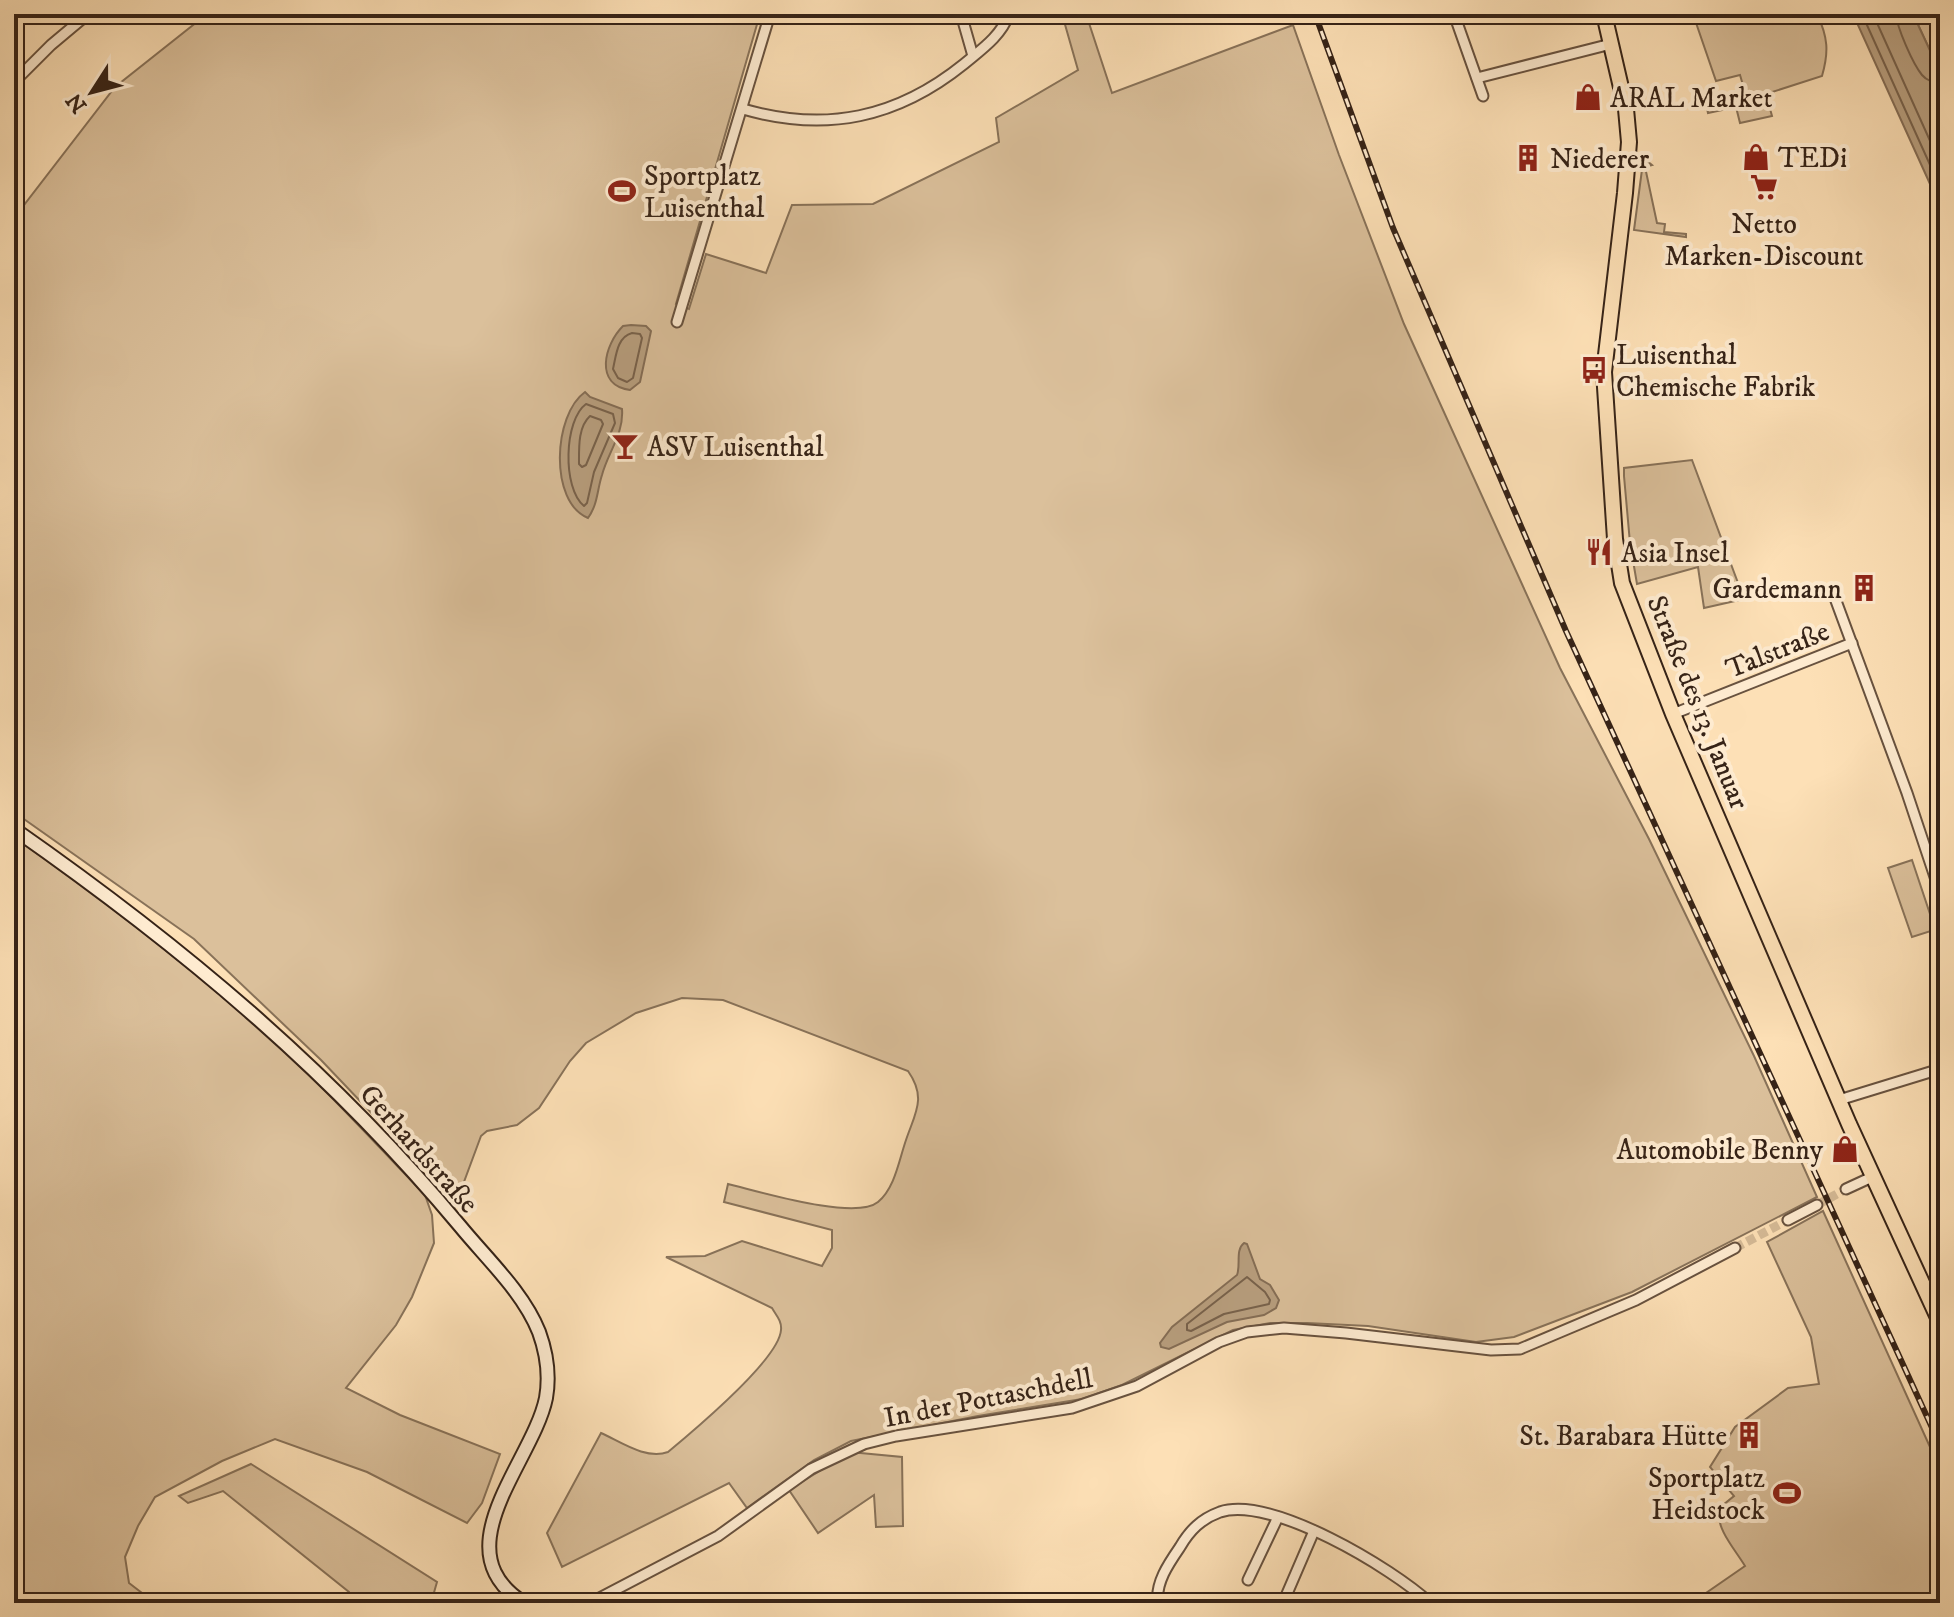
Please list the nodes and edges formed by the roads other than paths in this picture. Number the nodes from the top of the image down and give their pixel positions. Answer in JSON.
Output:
{"nodes":[{"id":1,"x":88,"y":14,"type":"edge"},
{"id":2,"x":770,"y":14,"type":"edge"},
{"id":3,"x":961,"y":14,"type":"edge"},
{"id":4,"x":1009,"y":14,"type":"edge"},
{"id":5,"x":1454,"y":14,"type":"edge"},
{"id":6,"x":1604,"y":14,"type":"edge"},
{"id":7,"x":1611,"y":44,"type":"junction"},
{"id":8,"x":973,"y":56,"type":"junction"},
{"id":9,"x":1477,"y":78,"type":"junction"},
{"id":10,"x":14,"y":82,"type":"edge"},
{"id":11,"x":1483,"y":96,"type":"dead end"},
{"id":12,"x":743,"y":109,"type":"junction"},
{"id":13,"x":677,"y":322,"type":"dead end"},
{"id":14,"x":1832,"y":590,"type":"dead end"},
{"id":15,"x":1852,"y":643,"type":"junction"},
{"id":16,"x":1673,"y":714,"type":"junction"},
{"id":17,"x":14,"y":829,"type":"edge"},
{"id":18,"x":1940,"y":892,"type":"edge"},
{"id":19,"x":1940,"y":1069,"type":"edge"},
{"id":20,"x":1839,"y":1100,"type":"junction"},
{"id":21,"x":1872,"y":1177,"type":"junction"},
{"id":22,"x":1846,"y":1189,"type":"tunnel mouth"},
{"id":23,"x":1817,"y":1205,"type":"tunnel mouth"},
{"id":24,"x":1788,"y":1220,"type":"tunnel mouth"},
{"id":25,"x":1735,"y":1248,"type":"tunnel mouth"},
{"id":26,"x":1940,"y":1322,"type":"edge"},
{"id":27,"x":1278,"y":1517,"type":"junction"},
{"id":28,"x":1314,"y":1531,"type":"junction"},
{"id":29,"x":1248,"y":1580,"type":"dead end"},
{"id":30,"x":1286,"y":1596,"type":"dead end"},
{"id":31,"x":1427,"y":1600,"type":"edge"},
{"id":32,"x":524,"y":1603,"type":"edge"},
{"id":33,"x":590,"y":1603,"type":"edge"},
{"id":34,"x":1158,"y":1603,"type":"edge"},
{"id":35,"x":1414,"y":1603,"type":"edge"}],
"edges":[{"from":1,"to":10,"type":"street"},
{"from":2,"to":12,"type":"street"},
{"from":3,"to":8,"type":"street"},
{"from":4,"to":8,"type":"street"},
{"from":5,"to":9,"type":"street"},
{"from":6,"to":7,"type":"main road","name":"Straße des 13. Januar"},
{"from":7,"to":9,"type":"street"},
{"from":7,"to":16,"type":"main road","name":"Straße des 13. Januar"},
{"from":8,"to":12,"type":"street"},
{"from":9,"to":11,"type":"street"},
{"from":12,"to":13,"type":"street"},
{"from":14,"to":15,"type":"street"},
{"from":15,"to":16,"type":"street","name":"Talstraße"},
{"from":15,"to":18,"type":"street"},
{"from":16,"to":20,"type":"main road","name":"Straße des 13. Januar"},
{"from":17,"to":32,"type":"street","name":"Gerhardstraße"},
{"from":19,"to":20,"type":"street"},
{"from":20,"to":21,"type":"main road","name":"Straße des 13. Januar"},
{"from":21,"to":22,"type":"street"},
{"from":21,"to":26,"type":"main road","name":"Straße des 13. Januar"},
{"from":23,"to":24,"type":"street"},
{"from":25,"to":33,"type":"street","name":"In der Pottaschdell"},
{"from":27,"to":28,"type":"street"},
{"from":27,"to":29,"type":"street"},
{"from":27,"to":34,"type":"street"},
{"from":28,"to":30,"type":"street"},
{"from":28,"to":31,"type":"street"},
{"from":31,"to":35,"type":"street"}]}
